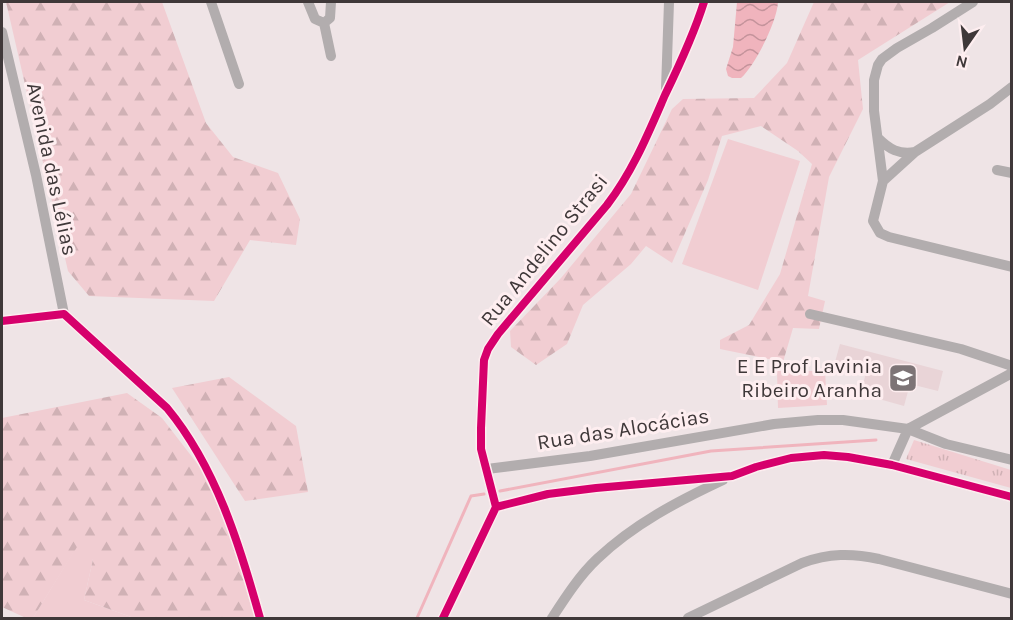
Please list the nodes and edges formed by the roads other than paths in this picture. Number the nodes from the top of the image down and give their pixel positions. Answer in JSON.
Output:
{"nodes":[{"id":1,"x":211,"y":2,"type":"edge"},
{"id":2,"x":308,"y":2,"type":"edge"},
{"id":3,"x":331,"y":2,"type":"edge"},
{"id":4,"x":669,"y":2,"type":"edge"},
{"id":5,"x":704,"y":2,"type":"edge"},
{"id":6,"x":973,"y":2,"type":"edge"},
{"id":7,"x":326,"y":22,"type":"junction"},
{"id":8,"x":2,"y":32,"type":"edge"},
{"id":9,"x":331,"y":56,"type":"dead end"},
{"id":10,"x":239,"y":84,"type":"dead end"},
{"id":11,"x":1011,"y":87,"type":"edge"},
{"id":12,"x":665,"y":95,"type":"junction"},
{"id":13,"x":878,"y":138,"type":"junction"},
{"id":14,"x":915,"y":152,"type":"junction"},
{"id":15,"x":997,"y":170,"type":"dead end"},
{"id":16,"x":1011,"y":173,"type":"edge"},
{"id":17,"x":883,"y":181,"type":"junction"},
{"id":18,"x":1011,"y":267,"type":"edge"},
{"id":19,"x":63,"y":314,"type":"junction"},
{"id":20,"x":810,"y":314,"type":"dead end"},
{"id":21,"x":2,"y":321,"type":"edge"},
{"id":22,"x":1011,"y":366,"type":"edge"},
{"id":23,"x":1011,"y":374,"type":"edge"},
{"id":24,"x":908,"y":429,"type":"junction"},
{"id":25,"x":1011,"y":460,"type":"edge"},
{"id":26,"x":892,"y":465,"type":"junction"},
{"id":27,"x":487,"y":469,"type":"junction"},
{"id":28,"x":732,"y":476,"type":"junction"},
{"id":29,"x":674,"y":481,"type":"junction"},
{"id":30,"x":1011,"y":497,"type":"edge"},
{"id":31,"x":681,"y":500,"type":"junction"},
{"id":32,"x":496,"y":507,"type":"junction"},
{"id":33,"x":1011,"y":594,"type":"edge"},
{"id":34,"x":260,"y":618,"type":"edge"},
{"id":35,"x":443,"y":618,"type":"edge"},
{"id":36,"x":552,"y":618,"type":"edge"},
{"id":37,"x":688,"y":618,"type":"edge"}],
"edges":[{"from":1,"to":10,"type":"street"},
{"from":2,"to":7,"type":"street"},
{"from":3,"to":7,"type":"street"},
{"from":4,"to":12,"type":"street"},
{"from":5,"to":12,"type":"street","name":"Rua Andelino Strasi"},
{"from":6,"to":13,"type":"street"},
{"from":7,"to":9,"type":"street"},
{"from":8,"to":19,"type":"street","name":"Avenida das Lélias"},
{"from":11,"to":14,"type":"street"},
{"from":12,"to":27,"type":"street","name":"Rua Andelino Strasi"},
{"from":13,"to":14,"type":"street"},
{"from":13,"to":17,"type":"street"},
{"from":14,"to":17,"type":"street"},
{"from":15,"to":16,"type":"street"},
{"from":17,"to":18,"type":"street"},
{"from":19,"to":21,"type":"street"},
{"from":19,"to":34,"type":"street"},
{"from":20,"to":22,"type":"street"},
{"from":23,"to":24,"type":"street"},
{"from":24,"to":25,"type":"street","name":"Rua das Alocácias"},
{"from":24,"to":26,"type":"street"},
{"from":24,"to":27,"type":"street","name":"Rua das Alocácias"},
{"from":26,"to":28,"type":"street"},
{"from":26,"to":30,"type":"street"},
{"from":27,"to":32,"type":"street","name":"Rua Andelino Strasi"},
{"from":28,"to":29,"type":"street"},
{"from":28,"to":31,"type":"street"},
{"from":29,"to":31,"type":"street"},
{"from":29,"to":32,"type":"street"},
{"from":31,"to":36,"type":"street"},
{"from":32,"to":35,"type":"street"},
{"from":33,"to":37,"type":"street"}]}
